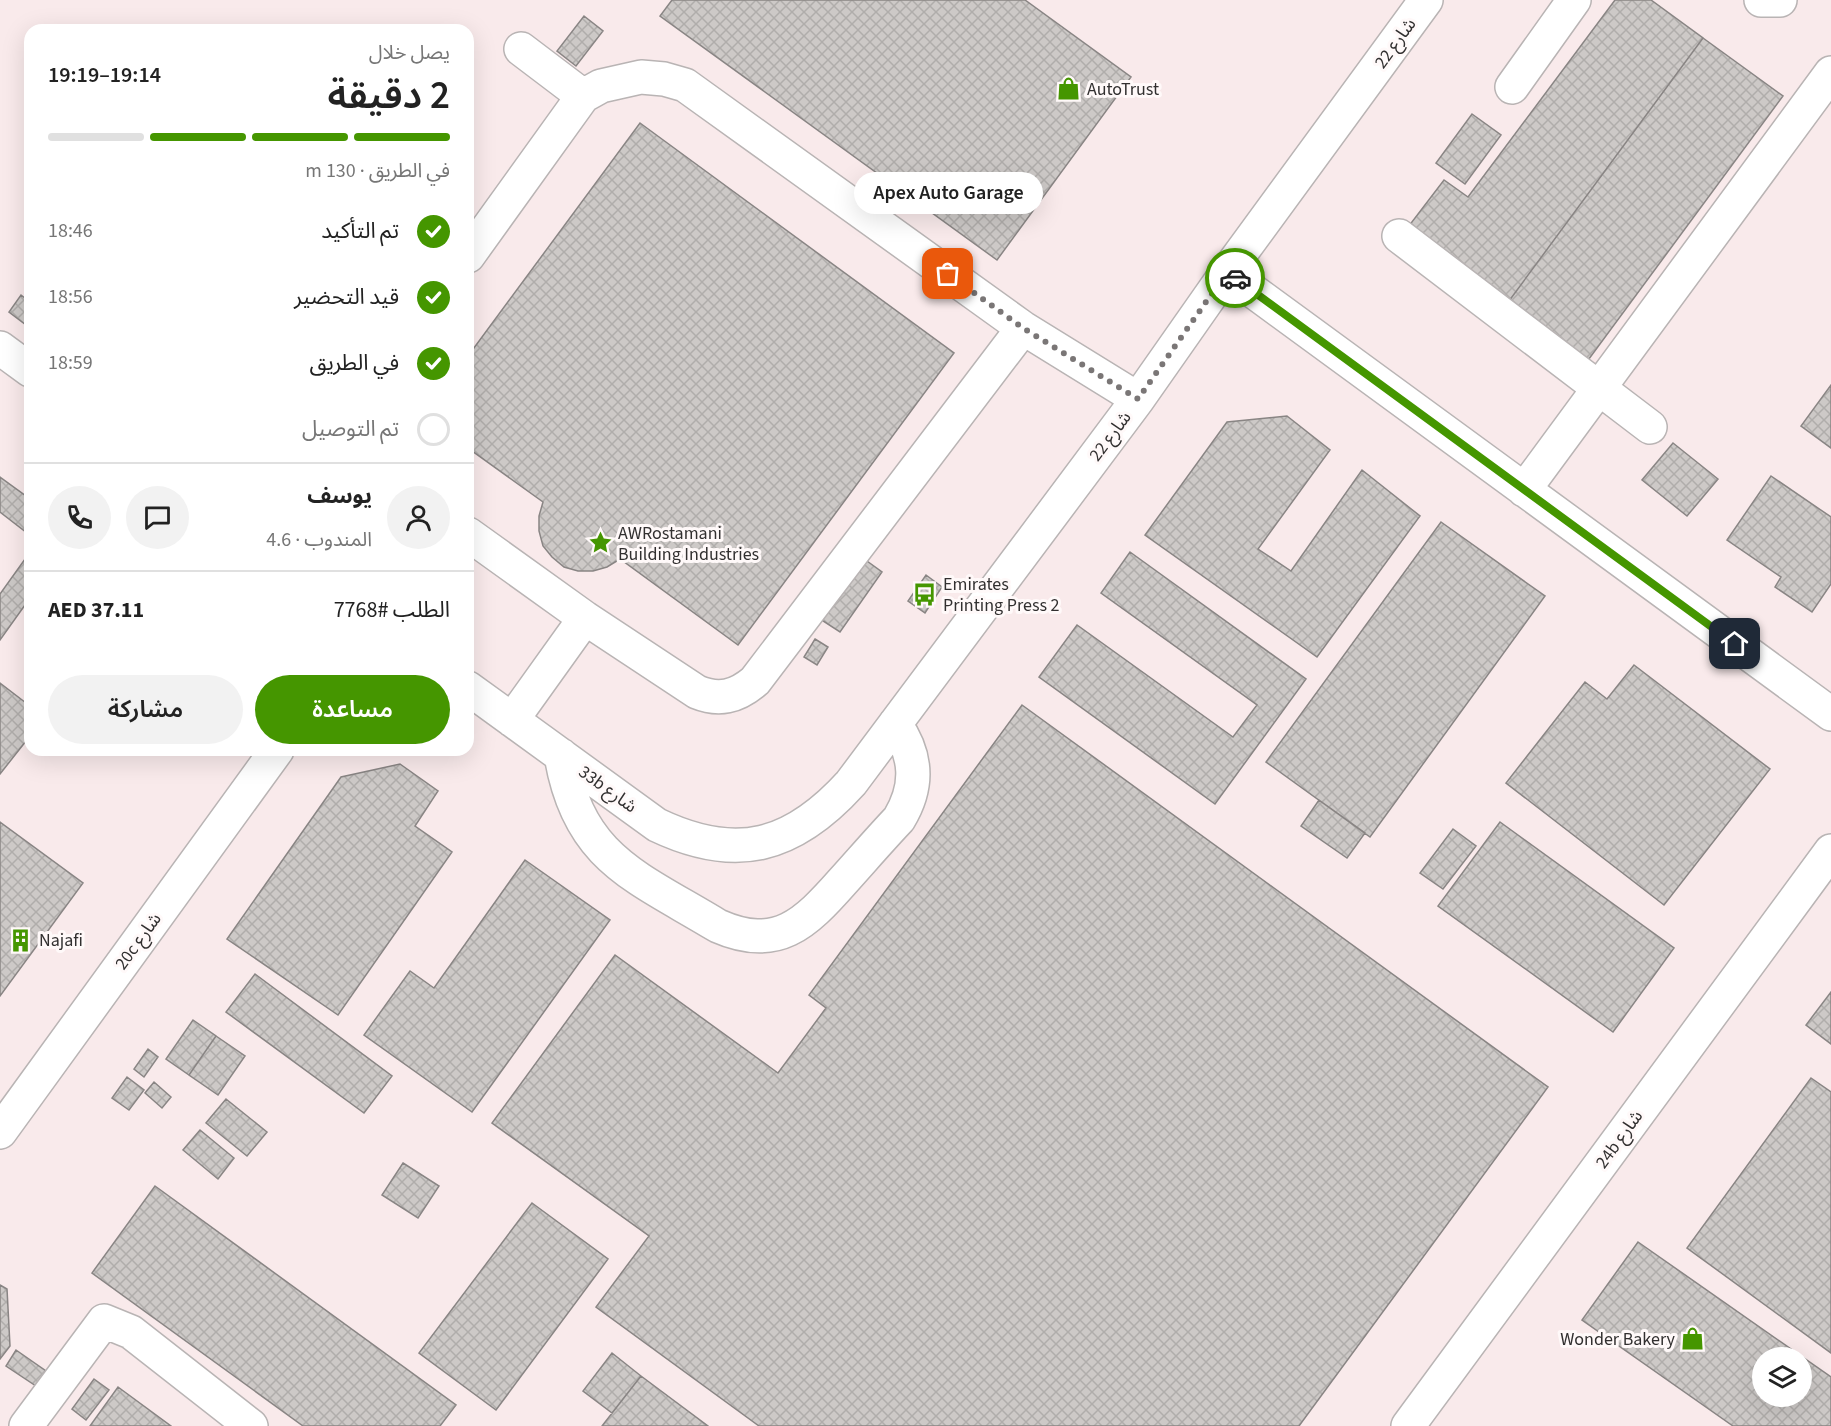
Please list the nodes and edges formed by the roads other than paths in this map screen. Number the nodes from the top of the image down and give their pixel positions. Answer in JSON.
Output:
{"nodes":[{"id":1,"x":1426,"y":0,"type":"edge"},
{"id":2,"x":1574,"y":0,"type":"edge"},
{"id":3,"x":1761,"y":0,"type":"edge"},
{"id":4,"x":1780,"y":0,"type":"edge"},
{"id":5,"x":521,"y":49,"type":"dead end"},
{"id":6,"x":1831,"y":73,"type":"edge"},
{"id":7,"x":1512,"y":87,"type":"dead end"},
{"id":8,"x":583,"y":96,"type":"junction"},
{"id":9,"x":1399,"y":236,"type":"dead end"},
{"id":10,"x":474,"y":248,"type":"edge"},
{"id":11,"x":1227,"y":272,"type":"junction"},
{"id":12,"x":1023,"y":328,"type":"junction"},
{"id":13,"x":0,"y":348,"type":"edge"},
{"id":14,"x":24,"y":366,"type":"edge"},
{"id":15,"x":1599,"y":389,"type":"junction"},
{"id":16,"x":1138,"y":399,"type":"junction"},
{"id":17,"x":1650,"y":427,"type":"dead end"},
{"id":18,"x":1524,"y":490,"type":"junction"},
{"id":19,"x":474,"y":538,"type":"edge"},
{"id":20,"x":585,"y":618,"type":"junction"},
{"id":21,"x":474,"y":692,"type":"edge"},
{"id":22,"x":1831,"y":714,"type":"edge"},
{"id":23,"x":512,"y":720,"type":"junction"},
{"id":24,"x":895,"y":724,"type":"junction"},
{"id":25,"x":561,"y":755,"type":"junction"},
{"id":26,"x":273,"y":756,"type":"edge"},
{"id":27,"x":765,"y":843,"type":"joint"},
{"id":28,"x":1831,"y":851,"type":"edge"},
{"id":29,"x":0,"y":1132,"type":"edge"},
{"id":30,"x":27,"y":1426,"type":"edge"},
{"id":31,"x":251,"y":1426,"type":"edge"},
{"id":32,"x":1408,"y":1426,"type":"edge"}],
"edges":[{"from":1,"to":11,"type":"street","name":"شارع 22"},
{"from":2,"to":7,"type":"street"},
{"from":3,"to":4,"type":"street"},
{"from":5,"to":8,"type":"street"},
{"from":6,"to":15,"type":"street"},
{"from":8,"to":10,"type":"street"},
{"from":8,"to":12,"type":"street"},
{"from":9,"to":15,"type":"street"},
{"from":11,"to":16,"type":"street","name":"شارع 22"},
{"from":11,"to":18,"type":"street"},
{"from":12,"to":16,"type":"street"},
{"from":12,"to":20,"type":"street"},
{"from":13,"to":14,"type":"street"},
{"from":15,"to":17,"type":"street"},
{"from":15,"to":18,"type":"street"},
{"from":16,"to":24,"type":"street","name":"شارع 22"},
{"from":18,"to":22,"type":"street"},
{"from":19,"to":20,"type":"street"},
{"from":20,"to":23,"type":"street"},
{"from":21,"to":23,"type":"street","name":"33b شارع"},
{"from":23,"to":25,"type":"street","name":"33b شارع"},
{"from":24,"to":25,"type":"street"},
{"from":24,"to":27,"type":"street","name":"شارع 22"},
{"from":25,"to":27,"type":"street","name":"33b شارع"},
{"from":26,"to":29,"type":"street","name":"20c شارع"},
{"from":28,"to":32,"type":"street","name":"24b شارع"},
{"from":30,"to":31,"type":"street"}]}
